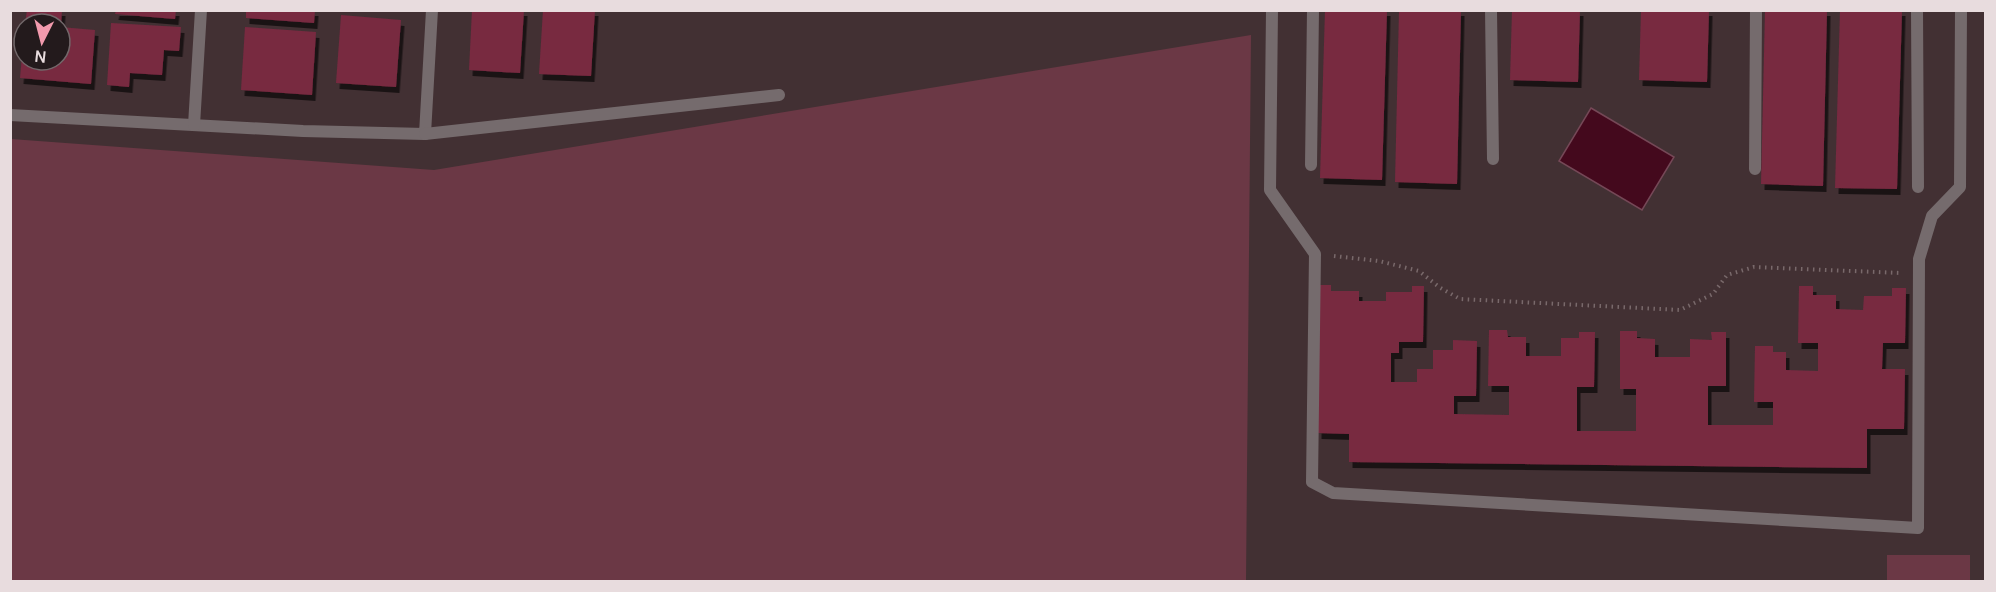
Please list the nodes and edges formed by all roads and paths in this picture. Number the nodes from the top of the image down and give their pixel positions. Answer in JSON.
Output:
{"nodes":[{"id":1,"x":201,"y":10,"type":"edge"},
{"id":2,"x":432,"y":10,"type":"edge"},
{"id":3,"x":1272,"y":10,"type":"edge"},
{"id":4,"x":1312,"y":10,"type":"edge"},
{"id":5,"x":1491,"y":10,"type":"edge"},
{"id":6,"x":1756,"y":10,"type":"edge"},
{"id":7,"x":1917,"y":10,"type":"edge"},
{"id":8,"x":1961,"y":10,"type":"edge"},
{"id":9,"x":779,"y":95,"type":"dead end"},
{"id":10,"x":10,"y":115,"type":"edge"},
{"id":11,"x":194,"y":125,"type":"junction"},
{"id":12,"x":424,"y":134,"type":"junction"},
{"id":13,"x":1493,"y":159,"type":"dead end"},
{"id":14,"x":1311,"y":165,"type":"dead end"},
{"id":15,"x":1755,"y":169,"type":"dead end"},
{"id":16,"x":1918,"y":187,"type":"dead end"},
{"id":17,"x":1315,"y":254,"type":"junction"},
{"id":18,"x":1920,"y":274,"type":"junction"}],
"edges":[{"from":1,"to":11,"type":"street"},
{"from":2,"to":12,"type":"street"},
{"from":3,"to":17,"type":"street"},
{"from":4,"to":14,"type":"street"},
{"from":5,"to":13,"type":"street"},
{"from":6,"to":15,"type":"street"},
{"from":7,"to":16,"type":"street"},
{"from":8,"to":18,"type":"street"},
{"from":9,"to":12,"type":"street"},
{"from":10,"to":11,"type":"street"},
{"from":11,"to":12,"type":"street"},
{"from":17,"to":18,"type":"path"},
{"from":17,"to":18,"type":"street"}]}
